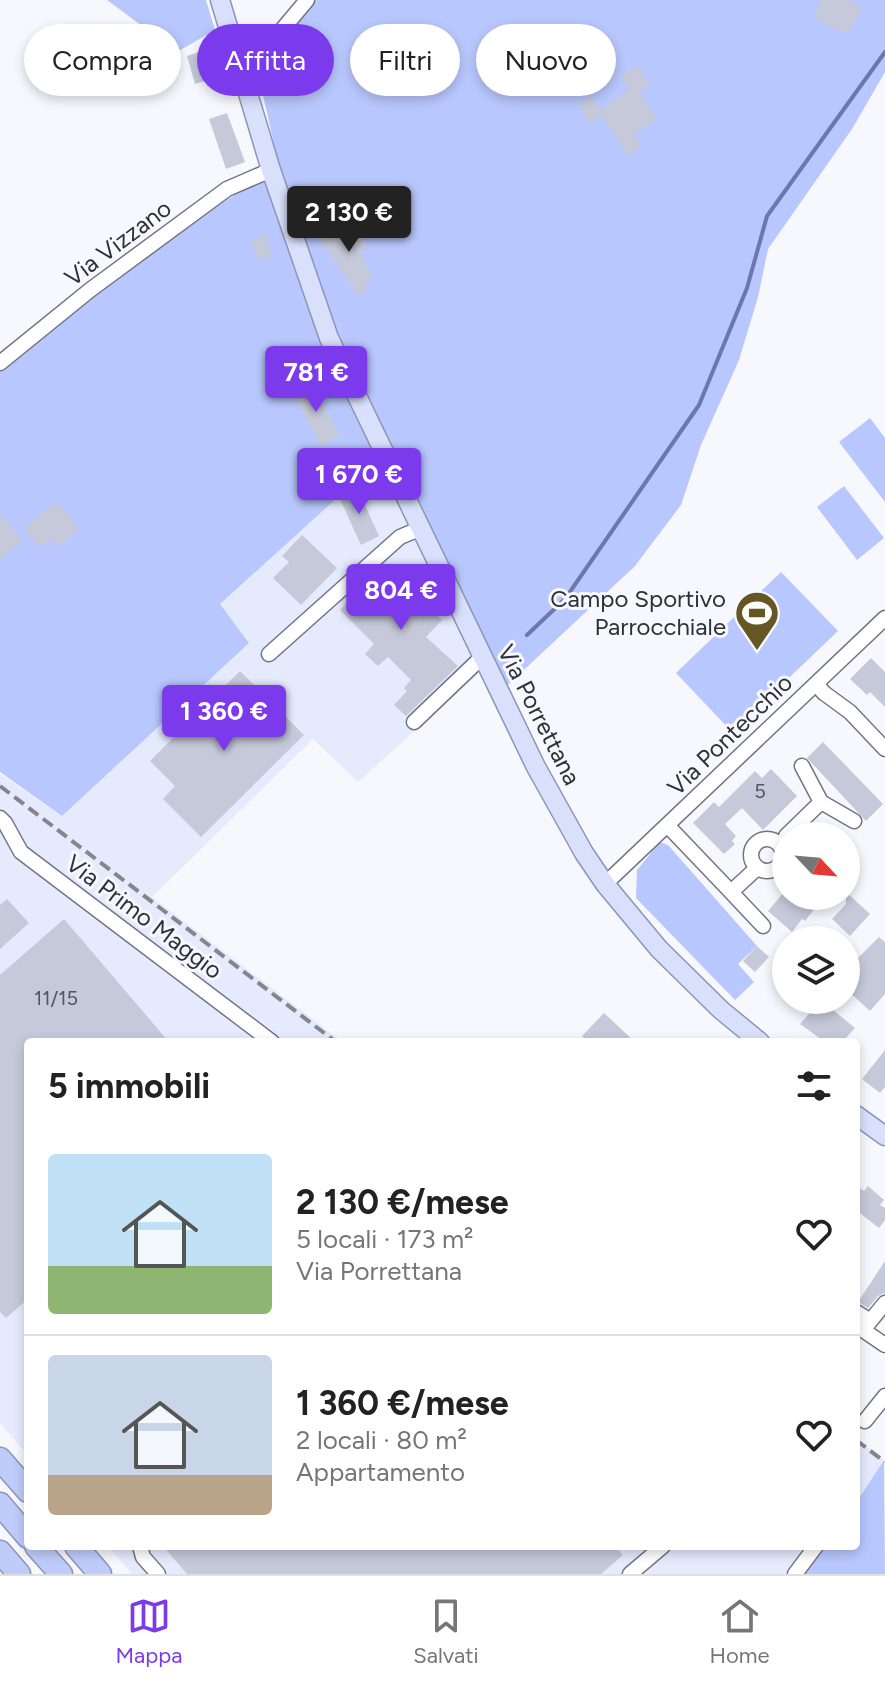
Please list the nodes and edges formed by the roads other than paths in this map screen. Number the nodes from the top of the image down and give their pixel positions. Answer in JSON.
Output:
{"nodes":[{"id":1,"x":220,"y":0,"type":"edge"},
{"id":2,"x":307,"y":0,"type":"edge"},
{"id":3,"x":228,"y":24,"type":"edge"},
{"id":4,"x":287,"y":24,"type":"edge"},
{"id":5,"x":250,"y":96,"type":"edge"},
{"id":6,"x":271,"y":170,"type":"junction"},
{"id":7,"x":0,"y":363,"type":"edge"},
{"id":8,"x":419,"y":529,"type":"junction"},
{"id":9,"x":885,"y":618,"type":"edge"},
{"id":10,"x":269,"y":654,"type":"dead end"},
{"id":11,"x":482,"y":657,"type":"junction"},
{"id":12,"x":816,"y":684,"type":"junction"},
{"id":13,"x":414,"y":722,"type":"dead end"},
{"id":14,"x":885,"y":749,"type":"edge"},
{"id":15,"x":802,"y":766,"type":"dead end"},
{"id":16,"x":821,"y":802,"type":"junction"},
{"id":17,"x":0,"y":818,"type":"edge"},
{"id":18,"x":854,"y":821,"type":"dead end"},
{"id":19,"x":800,"y":822,"type":"edge"},
{"id":20,"x":667,"y":825,"type":"junction"},
{"id":21,"x":772,"y":840,"type":"edge"},
{"id":22,"x":605,"y":884,"type":"junction"},
{"id":23,"x":731,"y":892,"type":"junction"},
{"id":24,"x":763,"y":926,"type":"dead end"},
{"id":25,"x":267,"y":1038,"type":"edge"},
{"id":26,"x":755,"y":1038,"type":"edge"},
{"id":27,"x":860,"y":1118,"type":"edge"},
{"id":28,"x":885,"y":1136,"type":"edge"},
{"id":29,"x":885,"y":1303,"type":"edge"},
{"id":30,"x":864,"y":1331,"type":"edge"},
{"id":31,"x":885,"y":1345,"type":"edge"},
{"id":32,"x":885,"y":1396,"type":"edge"},
{"id":33,"x":865,"y":1421,"type":"dead end"},
{"id":34,"x":0,"y":1459,"type":"edge"},
{"id":35,"x":24,"y":1486,"type":"edge"},
{"id":36,"x":0,"y":1504,"type":"edge"},
{"id":37,"x":24,"y":1532,"type":"edge"},
{"id":38,"x":40,"y":1550,"type":"edge"},
{"id":39,"x":79,"y":1550,"type":"edge"},
{"id":40,"x":141,"y":1550,"type":"edge"},
{"id":41,"x":658,"y":1550,"type":"edge"},
{"id":42,"x":813,"y":1550,"type":"edge"},
{"id":43,"x":0,"y":1552,"type":"edge"},
{"id":44,"x":19,"y":1574,"type":"edge"},
{"id":45,"x":61,"y":1574,"type":"edge"},
{"id":46,"x":100,"y":1574,"type":"edge"},
{"id":47,"x":158,"y":1574,"type":"edge"},
{"id":48,"x":630,"y":1574,"type":"edge"},
{"id":49,"x":795,"y":1574,"type":"edge"}],
"edges":[{"from":1,"to":3,"type":"main road","name":"Via Porrettana"},
{"from":2,"to":4,"type":"street"},
{"from":5,"to":6,"type":"main road","name":"Via Porrettana"},
{"from":6,"to":7,"type":"street","name":"Via Vizzano"},
{"from":6,"to":8,"type":"main road","name":"Via Porrettana"},
{"from":8,"to":10,"type":"street"},
{"from":8,"to":11,"type":"main road","name":"Via Porrettana"},
{"from":9,"to":12,"type":"street","name":"Via Pontecchio"},
{"from":11,"to":13,"type":"street"},
{"from":11,"to":22,"type":"main road","name":"Via Porrettana"},
{"from":12,"to":14,"type":"street"},
{"from":12,"to":20,"type":"street","name":"Via Pontecchio"},
{"from":15,"to":16,"type":"street"},
{"from":16,"to":18,"type":"street"},
{"from":16,"to":19,"type":"street"},
{"from":17,"to":25,"type":"street","name":"Via Primo Maggio"},
{"from":20,"to":22,"type":"street","name":"Via Pontecchio"},
{"from":20,"to":23,"type":"street"},
{"from":21,"to":23,"type":"street"},
{"from":22,"to":26,"type":"main road","name":"Via Porrettana"},
{"from":23,"to":24,"type":"street"},
{"from":27,"to":28,"type":"main road"},
{"from":29,"to":30,"type":"street"},
{"from":30,"to":31,"type":"street"},
{"from":32,"to":33,"type":"street"},
{"from":34,"to":35,"type":"highway"},
{"from":36,"to":37,"type":"highway"},
{"from":38,"to":45,"type":"highway"},
{"from":39,"to":46,"type":"highway"},
{"from":40,"to":47,"type":"street"},
{"from":41,"to":48,"type":"street"},
{"from":42,"to":49,"type":"street"},
{"from":43,"to":44,"type":"highway"}]}
